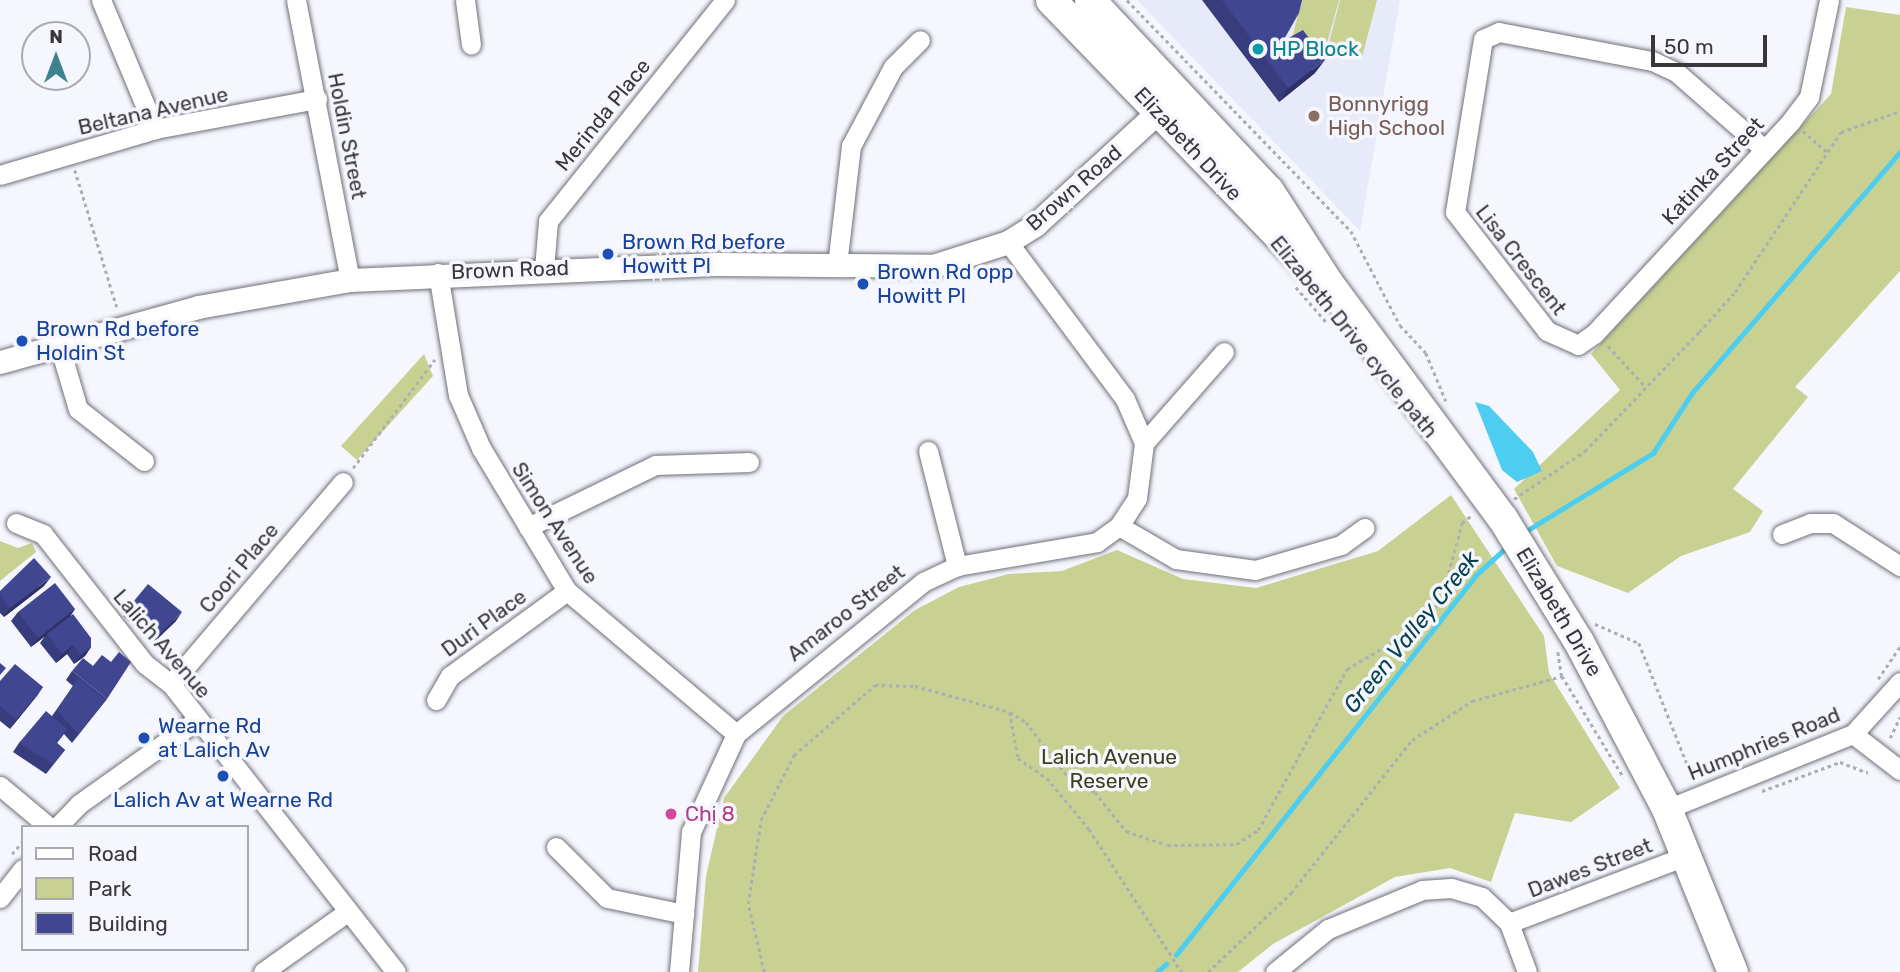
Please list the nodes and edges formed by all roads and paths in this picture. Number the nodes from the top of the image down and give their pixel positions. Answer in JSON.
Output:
{"nodes":[{"id":1,"x":101,"y":0,"type":"edge"},
{"id":2,"x":296,"y":0,"type":"edge"},
{"id":3,"x":464,"y":0,"type":"edge"},
{"id":4,"x":725,"y":0,"type":"edge"},
{"id":5,"x":1051,"y":0,"type":"edge"},
{"id":6,"x":1090,"y":0,"type":"edge"},
{"id":7,"x":1127,"y":0,"type":"edge"},
{"id":8,"x":1829,"y":0,"type":"edge"},
{"id":9,"x":920,"y":40,"type":"dead end"},
{"id":10,"x":471,"y":45,"type":"dead end"},
{"id":11,"x":317,"y":99,"type":"junction"},
{"id":12,"x":1169,"y":102,"type":"junction"},
{"id":13,"x":1900,"y":111,"type":"edge"},
{"id":14,"x":1791,"y":121,"type":"junction"},
{"id":15,"x":155,"y":129,"type":"junction"},
{"id":16,"x":1764,"y":149,"type":"junction"},
{"id":17,"x":1827,"y":152,"type":"junction"},
{"id":18,"x":70,"y":154,"type":"junction"},
{"id":19,"x":0,"y":174,"type":"edge"},
{"id":20,"x":1008,"y":242,"type":"junction"},
{"id":21,"x":837,"y":265,"type":"junction"},
{"id":22,"x":544,"y":269,"type":"junction"},
{"id":23,"x":438,"y":273,"type":"junction"},
{"id":24,"x":1288,"y":278,"type":"dead end"},
{"id":25,"x":350,"y":280,"type":"junction"},
{"id":26,"x":117,"y":307,"type":"dead end"},
{"id":27,"x":1334,"y":330,"type":"dead end"},
{"id":28,"x":1586,"y":339,"type":"junction"},
{"id":29,"x":59,"y":345,"type":"junction"},
{"id":30,"x":446,"y":345,"type":"junction"},
{"id":31,"x":1224,"y":352,"type":"dead end"},
{"id":32,"x":0,"y":362,"type":"edge"},
{"id":33,"x":1646,"y":387,"type":"junction"},
{"id":34,"x":1449,"y":407,"type":"dead end"},
{"id":35,"x":1144,"y":443,"type":"junction"},
{"id":36,"x":928,"y":451,"type":"dead end"},
{"id":37,"x":144,"y":461,"type":"dead end"},
{"id":38,"x":749,"y":462,"type":"dead end"},
{"id":39,"x":343,"y":482,"type":"joint"},
{"id":40,"x":1507,"y":489,"type":"dead end"},
{"id":41,"x":1469,"y":507,"type":"dead end"},
{"id":42,"x":1499,"y":513,"type":"junction"},
{"id":43,"x":1474,"y":514,"type":"junction"},
{"id":44,"x":16,"y":523,"type":"dead end"},
{"id":45,"x":1119,"y":526,"type":"junction"},
{"id":46,"x":528,"y":527,"type":"junction"},
{"id":47,"x":1364,"y":528,"type":"dead end"},
{"id":48,"x":1782,"y":534,"type":"dead end"},
{"id":49,"x":957,"y":566,"type":"junction"},
{"id":50,"x":1900,"y":566,"type":"edge"},
{"id":51,"x":567,"y":591,"type":"junction"},
{"id":52,"x":1586,"y":616,"type":"dead end"},
{"id":53,"x":1900,"y":646,"type":"edge"},
{"id":54,"x":1900,"y":682,"type":"edge"},
{"id":55,"x":171,"y":684,"type":"junction"},
{"id":56,"x":1870,"y":691,"type":"dead end"},
{"id":57,"x":436,"y":700,"type":"dead end"},
{"id":58,"x":1853,"y":711,"type":"dead end"},
{"id":59,"x":1010,"y":712,"type":"junction"},
{"id":60,"x":1900,"y":717,"type":"edge"},
{"id":61,"x":197,"y":720,"type":"junction"},
{"id":62,"x":736,"y":734,"type":"junction"},
{"id":63,"x":1853,"y":734,"type":"junction"},
{"id":64,"x":1890,"y":738,"type":"dead end"},
{"id":65,"x":1900,"y":770,"type":"edge"},
{"id":66,"x":1868,"y":774,"type":"dead end"},
{"id":67,"x":0,"y":786,"type":"edge"},
{"id":68,"x":1632,"y":789,"type":"dead end"},
{"id":69,"x":1755,"y":794,"type":"dead end"},
{"id":70,"x":1667,"y":809,"type":"junction"},
{"id":71,"x":47,"y":825,"type":"edge"},
{"id":72,"x":59,"y":825,"type":"edge"},
{"id":73,"x":556,"y":847,"type":"dead end"},
{"id":74,"x":1688,"y":855,"type":"junction"},
{"id":75,"x":21,"y":872,"type":"edge"},
{"id":76,"x":0,"y":898,"type":"edge"},
{"id":77,"x":347,"y":912,"type":"junction"},
{"id":78,"x":684,"y":914,"type":"junction"},
{"id":79,"x":1509,"y":923,"type":"junction"},
{"id":80,"x":263,"y":972,"type":"edge"},
{"id":81,"x":396,"y":972,"type":"edge"},
{"id":82,"x":679,"y":972,"type":"edge"},
{"id":83,"x":764,"y":972,"type":"edge"},
{"id":84,"x":1182,"y":972,"type":"edge"},
{"id":85,"x":1208,"y":972,"type":"edge"},
{"id":86,"x":1275,"y":972,"type":"edge"},
{"id":87,"x":1527,"y":972,"type":"edge"},
{"id":88,"x":1733,"y":972,"type":"edge"}],
"edges":[{"from":1,"to":15,"type":"street"},
{"from":2,"to":11,"type":"street","name":"Holdin Street"},
{"from":3,"to":10,"type":"street"},
{"from":4,"to":22,"type":"street","name":"Merinda Place"},
{"from":5,"to":12,"type":"main road","name":"Elizabeth Drive"},
{"from":6,"to":12,"type":"main road","name":"Elizabeth Drive"},
{"from":7,"to":34,"type":"path"},
{"from":8,"to":14,"type":"street","name":"Katinka Street"},
{"from":9,"to":21,"type":"street"},
{"from":11,"to":15,"type":"street","name":"Beltana Avenue"},
{"from":11,"to":25,"type":"street","name":"Holdin Street"},
{"from":12,"to":20,"type":"street","name":"Brown Road"},
{"from":12,"to":42,"type":"main road","name":"Elizabeth Drive"},
{"from":13,"to":17,"type":"path"},
{"from":14,"to":16,"type":"street","name":"Katinka Street"},
{"from":14,"to":17,"type":"path"},
{"from":15,"to":18,"type":"street","name":"Beltana Avenue"},
{"from":16,"to":28,"type":"street","name":"Katinka Street"},
{"from":16,"to":28,"type":"street","name":"Lisa Crescent"},
{"from":17,"to":33,"type":"path"},
{"from":18,"to":19,"type":"street","name":"Beltana Avenue"},
{"from":18,"to":26,"type":"path"},
{"from":20,"to":21,"type":"street","name":"Brown Road"},
{"from":20,"to":35,"type":"street"},
{"from":21,"to":22,"type":"street","name":"Brown Road"},
{"from":22,"to":23,"type":"street","name":"Brown Road"},
{"from":23,"to":25,"type":"street","name":"Brown Road"},
{"from":23,"to":30,"type":"street","name":"Simon Avenue"},
{"from":24,"to":27,"type":"path","name":"Elizabeth Drive cycle path"},
{"from":25,"to":29,"type":"street","name":"Brown Road"},
{"from":28,"to":33,"type":"path"},
{"from":29,"to":32,"type":"street","name":"Brown Road"},
{"from":29,"to":37,"type":"street"},
{"from":30,"to":39,"type":"path"},
{"from":30,"to":46,"type":"street","name":"Simon Avenue"},
{"from":31,"to":35,"type":"street"},
{"from":33,"to":42,"type":"path"},
{"from":35,"to":45,"type":"street"},
{"from":36,"to":49,"type":"street"},
{"from":38,"to":46,"type":"street"},
{"from":39,"to":55,"type":"street","name":"Coori Place"},
{"from":40,"to":42,"type":"path"},
{"from":41,"to":43,"type":"path"},
{"from":42,"to":43,"type":"path"},
{"from":42,"to":70,"type":"main road","name":"Elizabeth Drive"},
{"from":43,"to":59,"type":"path"},
{"from":44,"to":55,"type":"street","name":"Lalich Avenue"},
{"from":45,"to":47,"type":"street"},
{"from":45,"to":49,"type":"street","name":"Amaroo Street"},
{"from":46,"to":51,"type":"street","name":"Simon Avenue"},
{"from":48,"to":50,"type":"street"},
{"from":49,"to":62,"type":"street","name":"Amaroo Street"},
{"from":51,"to":57,"type":"street","name":"Duri Place"},
{"from":51,"to":62,"type":"street","name":"Simon Avenue"},
{"from":52,"to":58,"type":"path"},
{"from":53,"to":56,"type":"path"},
{"from":54,"to":63,"type":"street","name":"Humphries Road"},
{"from":55,"to":61,"type":"street","name":"Lalich Avenue"},
{"from":59,"to":83,"type":"path"},
{"from":59,"to":84,"type":"path"},
{"from":60,"to":64,"type":"path"},
{"from":61,"to":72,"type":"street"},
{"from":61,"to":77,"type":"street","name":"Lalich Avenue"},
{"from":62,"to":78,"type":"street","name":"Amaroo Street"},
{"from":63,"to":65,"type":"street"},
{"from":63,"to":70,"type":"street","name":"Humphries Road"},
{"from":66,"to":69,"type":"path"},
{"from":67,"to":71,"type":"street"},
{"from":68,"to":85,"type":"path"},
{"from":70,"to":74,"type":"main road","name":"Elizabeth Drive"},
{"from":73,"to":78,"type":"street"},
{"from":74,"to":79,"type":"street","name":"Dawes Street"},
{"from":74,"to":88,"type":"main road","name":"Elizabeth Drive"},
{"from":75,"to":76,"type":"street"},
{"from":77,"to":80,"type":"street"},
{"from":77,"to":81,"type":"street","name":"Lalich Avenue"},
{"from":78,"to":82,"type":"street","name":"Amaroo Street"},
{"from":79,"to":86,"type":"street"},
{"from":79,"to":87,"type":"street"}]}
